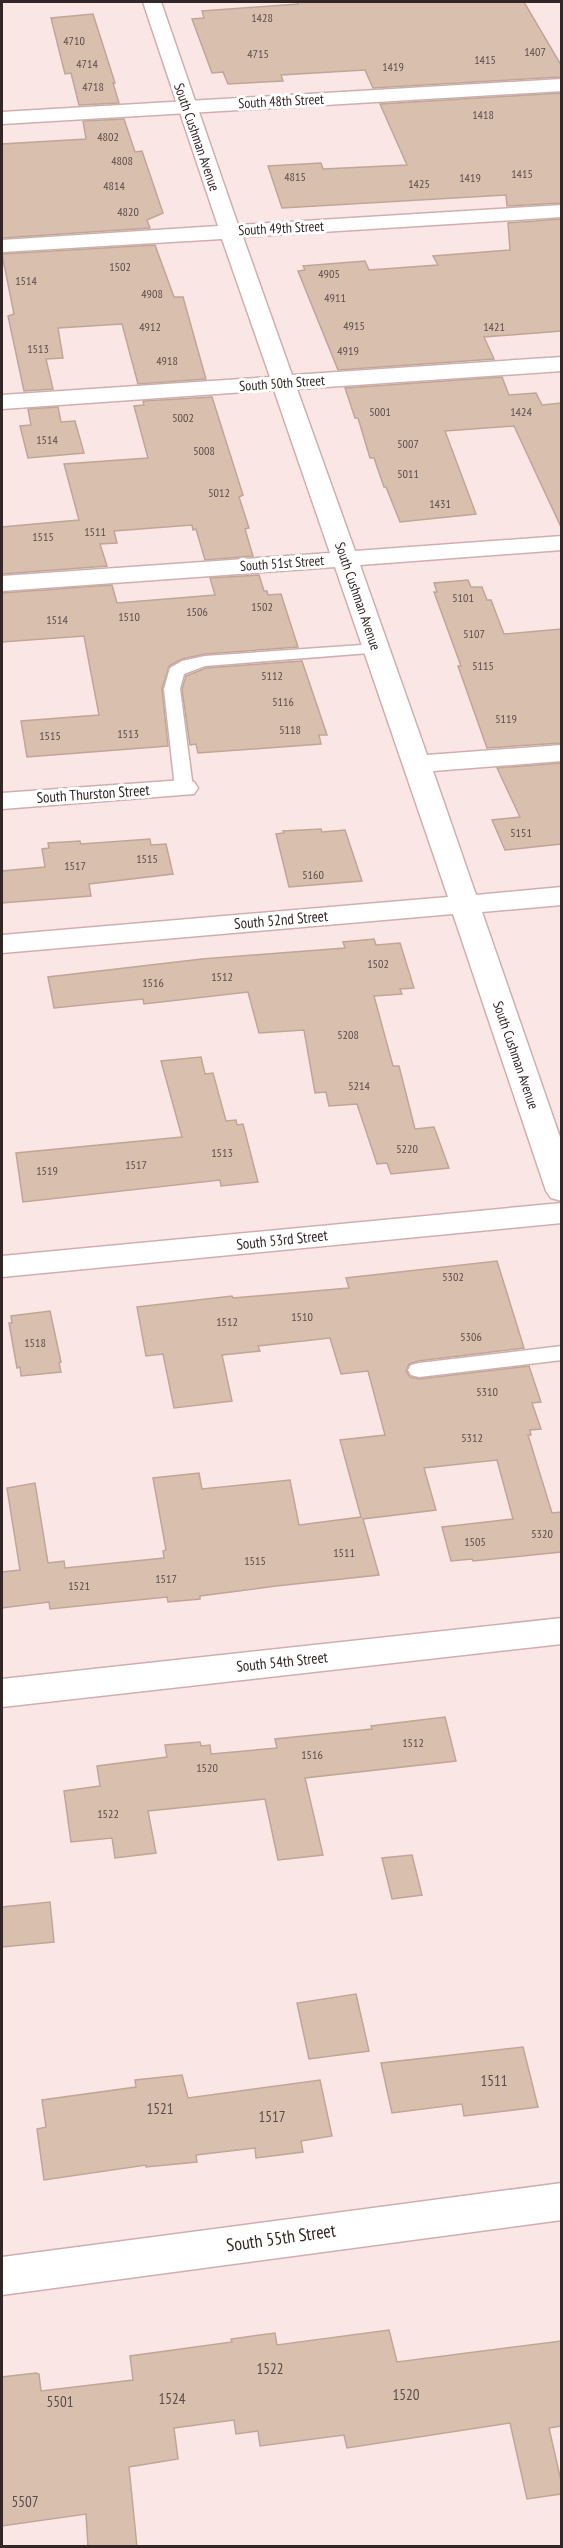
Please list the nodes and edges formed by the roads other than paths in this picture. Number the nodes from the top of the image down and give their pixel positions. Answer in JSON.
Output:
{"nodes":[{"id":1,"x":152,"y":2,"type":"edge"},
{"id":2,"x":561,"y":85,"type":"edge"},
{"id":3,"x":187,"y":107,"type":"junction"},
{"id":4,"x":2,"y":118,"type":"edge"},
{"id":5,"x":561,"y":211,"type":"edge"},
{"id":6,"x":230,"y":231,"type":"junction"},
{"id":7,"x":2,"y":246,"type":"edge"},
{"id":8,"x":561,"y":364,"type":"edge"},
{"id":9,"x":283,"y":383,"type":"junction"},
{"id":10,"x":2,"y":402,"type":"edge"},
{"id":11,"x":561,"y":543,"type":"edge"},
{"id":12,"x":345,"y":559,"type":"junction"},
{"id":13,"x":2,"y":584,"type":"edge"},
{"id":14,"x":376,"y":649,"type":"junction"},
{"id":15,"x":561,"y":753,"type":"edge"},
{"id":16,"x":417,"y":764,"type":"junction"},
{"id":17,"x":184,"y":788,"type":"joint"},
{"id":18,"x":2,"y":801,"type":"edge"},
{"id":19,"x":561,"y":896,"type":"edge"},
{"id":20,"x":464,"y":904,"type":"junction"},
{"id":21,"x":2,"y":944,"type":"edge"},
{"id":22,"x":561,"y":1191,"type":"edge"},
{"id":23,"x":561,"y":1213,"type":"edge"},
{"id":24,"x":2,"y":1267,"type":"edge"},
{"id":25,"x":561,"y":1353,"type":"edge"},
{"id":26,"x":419,"y":1370,"type":"dead end"},
{"id":27,"x":561,"y":1631,"type":"edge"},
{"id":28,"x":2,"y":1694,"type":"edge"},
{"id":29,"x":561,"y":2201,"type":"edge"},
{"id":30,"x":2,"y":2276,"type":"edge"}],
"edges":[{"from":1,"to":3,"type":"street","name":"South Cushman Avenue"},
{"from":2,"to":3,"type":"street","name":"South 48th Street"},
{"from":3,"to":4,"type":"street","name":"South 48th Street"},
{"from":3,"to":6,"type":"street","name":"South Cushman Avenue"},
{"from":5,"to":6,"type":"street","name":"South 49th Street"},
{"from":6,"to":7,"type":"street","name":"South 49th Street"},
{"from":6,"to":9,"type":"street","name":"South Cushman Avenue"},
{"from":8,"to":9,"type":"street","name":"South 50th Street"},
{"from":9,"to":10,"type":"street","name":"South 50th Street"},
{"from":9,"to":12,"type":"street","name":"South Cushman Avenue"},
{"from":11,"to":12,"type":"street","name":"South 51st Street"},
{"from":12,"to":13,"type":"street","name":"South 51st Street"},
{"from":12,"to":14,"type":"street","name":"South Cushman Avenue"},
{"from":14,"to":16,"type":"street","name":"South Cushman Avenue"},
{"from":14,"to":17,"type":"lane"},
{"from":15,"to":16,"type":"street"},
{"from":16,"to":20,"type":"street","name":"South Cushman Avenue"},
{"from":17,"to":18,"type":"street","name":"South Thurston Street"},
{"from":19,"to":20,"type":"street","name":"South 52nd Street"},
{"from":20,"to":21,"type":"street","name":"South 52nd Street"},
{"from":20,"to":22,"type":"street","name":"South Cushman Avenue"},
{"from":23,"to":24,"type":"street","name":"South 53rd Street"},
{"from":25,"to":26,"type":"lane"},
{"from":27,"to":28,"type":"street","name":"South 54th Street"},
{"from":29,"to":30,"type":"street","name":"South 55th Street"}]}
